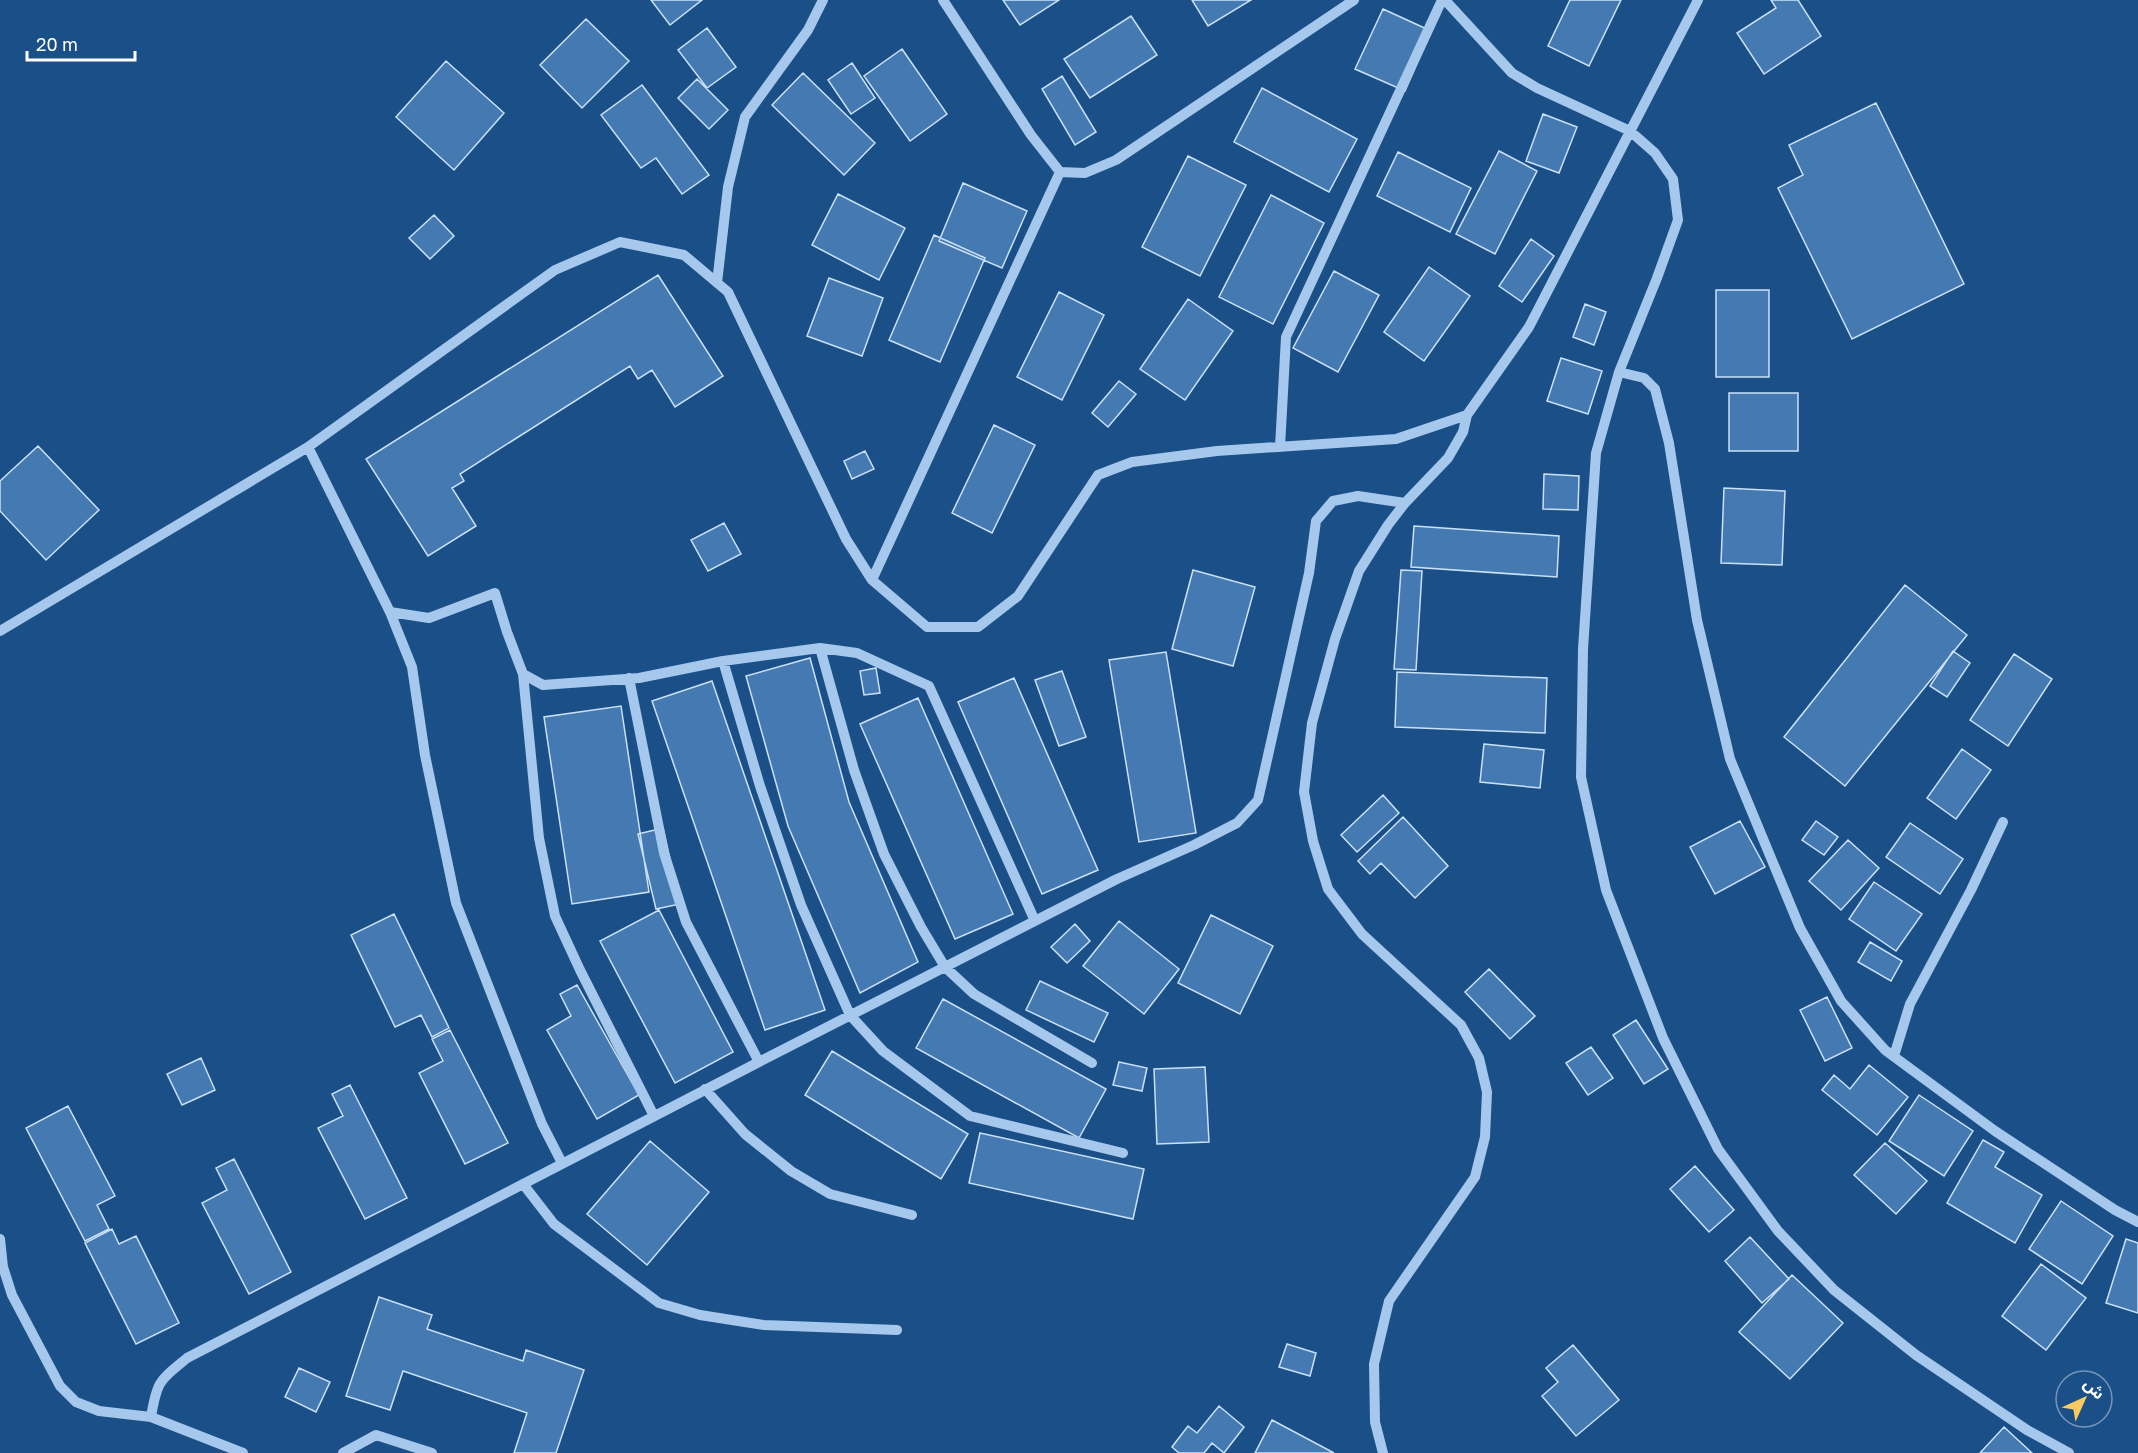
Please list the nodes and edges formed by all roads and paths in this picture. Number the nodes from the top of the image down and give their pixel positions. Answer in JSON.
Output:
{"nodes":[{"id":1,"x":823,"y":0,"type":"edge"},
{"id":2,"x":943,"y":0,"type":"edge"},
{"id":3,"x":1354,"y":0,"type":"edge"},
{"id":4,"x":1443,"y":0,"type":"edge"},
{"id":5,"x":1698,"y":0,"type":"edge"},
{"id":6,"x":1630,"y":131,"type":"junction"},
{"id":7,"x":1060,"y":172,"type":"junction"},
{"id":8,"x":717,"y":283,"type":"junction"},
{"id":9,"x":1619,"y":372,"type":"junction"},
{"id":10,"x":1467,"y":415,"type":"junction"},
{"id":11,"x":308,"y":447,"type":"junction"},
{"id":12,"x":1280,"y":447,"type":"junction"},
{"id":13,"x":1405,"y":503,"type":"junction"},
{"id":14,"x":872,"y":580,"type":"junction"},
{"id":15,"x":390,"y":612,"type":"junction"},
{"id":16,"x":0,"y":631,"type":"edge"},
{"id":17,"x":820,"y":648,"type":"junction"},
{"id":18,"x":723,"y":661,"type":"junction"},
{"id":19,"x":523,"y":674,"type":"junction"},
{"id":20,"x":629,"y":678,"type":"junction"},
{"id":21,"x":2003,"y":822,"type":"dead end"},
{"id":22,"x":1035,"y":921,"type":"junction"},
{"id":23,"x":945,"y":967,"type":"junction"},
{"id":24,"x":850,"y":1015,"type":"junction"},
{"id":25,"x":1894,"y":1056,"type":"junction"},
{"id":26,"x":759,"y":1062,"type":"junction"},
{"id":27,"x":1092,"y":1063,"type":"dead end"},
{"id":28,"x":705,"y":1089,"type":"junction"},
{"id":29,"x":654,"y":1116,"type":"junction"},
{"id":30,"x":1123,"y":1153,"type":"dead end"},
{"id":31,"x":562,"y":1163,"type":"junction"},
{"id":32,"x":523,"y":1184,"type":"junction"},
{"id":33,"x":912,"y":1215,"type":"dead end"},
{"id":34,"x":2138,"y":1222,"type":"edge"},
{"id":35,"x":0,"y":1239,"type":"edge"},
{"id":36,"x":897,"y":1330,"type":"dead end"},
{"id":37,"x":151,"y":1417,"type":"junction"},
{"id":38,"x":243,"y":1453,"type":"edge"},
{"id":39,"x":343,"y":1453,"type":"edge"},
{"id":40,"x":432,"y":1453,"type":"edge"},
{"id":41,"x":1383,"y":1453,"type":"edge"},
{"id":42,"x":2069,"y":1453,"type":"edge"}],
"edges":[{"from":1,"to":8,"type":"street"},
{"from":2,"to":7,"type":"street"},
{"from":3,"to":7,"type":"street"},
{"from":4,"to":6,"type":"street"},
{"from":4,"to":12,"type":"street"},
{"from":5,"to":6,"type":"street"},
{"from":6,"to":9,"type":"street"},
{"from":6,"to":10,"type":"street"},
{"from":7,"to":14,"type":"street"},
{"from":8,"to":11,"type":"street"},
{"from":8,"to":14,"type":"street"},
{"from":9,"to":25,"type":"street"},
{"from":9,"to":42,"type":"street"},
{"from":10,"to":12,"type":"street"},
{"from":10,"to":13,"type":"street"},
{"from":11,"to":15,"type":"street"},
{"from":11,"to":16,"type":"street"},
{"from":12,"to":14,"type":"street"},
{"from":13,"to":22,"type":"street"},
{"from":13,"to":41,"type":"street"},
{"from":15,"to":19,"type":"street"},
{"from":15,"to":31,"type":"street"},
{"from":17,"to":18,"type":"street"},
{"from":17,"to":22,"type":"street"},
{"from":17,"to":23,"type":"street"},
{"from":18,"to":20,"type":"street"},
{"from":18,"to":24,"type":"street"},
{"from":19,"to":20,"type":"street"},
{"from":19,"to":29,"type":"street"},
{"from":20,"to":26,"type":"street"},
{"from":21,"to":25,"type":"street"},
{"from":22,"to":23,"type":"street"},
{"from":23,"to":24,"type":"street"},
{"from":23,"to":27,"type":"street"},
{"from":24,"to":26,"type":"street"},
{"from":24,"to":30,"type":"street"},
{"from":25,"to":34,"type":"street"},
{"from":26,"to":28,"type":"street"},
{"from":28,"to":29,"type":"street"},
{"from":28,"to":33,"type":"street"},
{"from":29,"to":31,"type":"street"},
{"from":31,"to":32,"type":"street"},
{"from":32,"to":36,"type":"street"},
{"from":32,"to":37,"type":"street"},
{"from":35,"to":37,"type":"street"},
{"from":37,"to":38,"type":"street"},
{"from":39,"to":40,"type":"street"}]}
